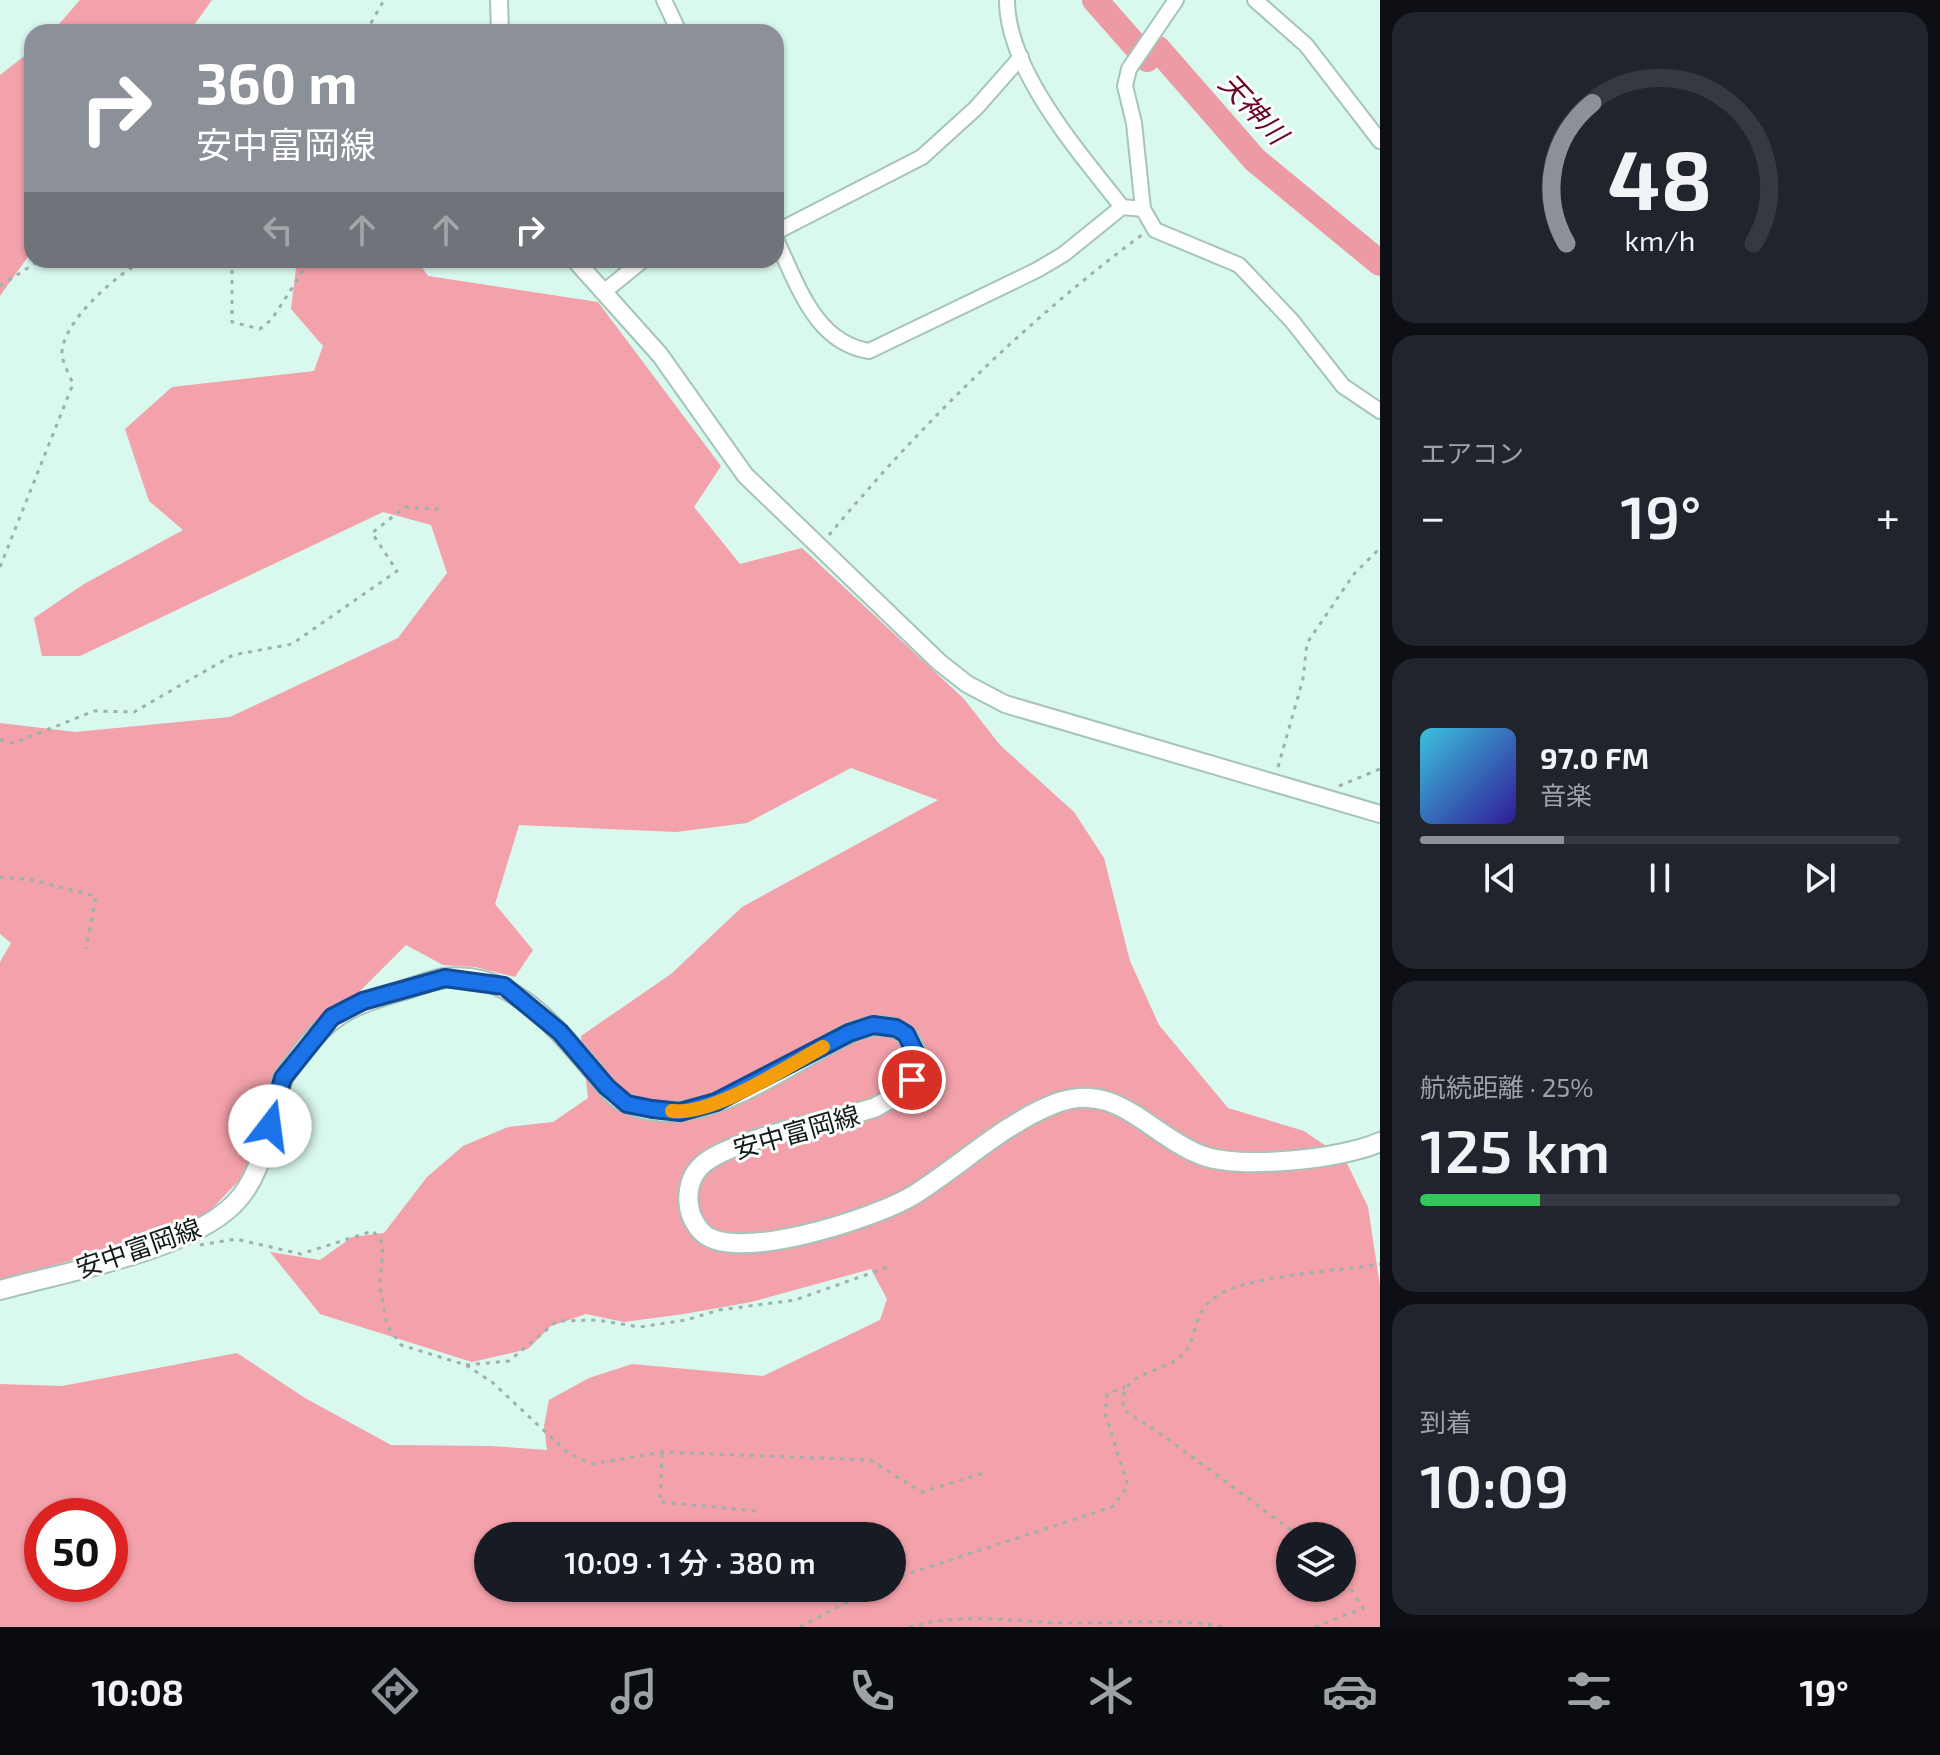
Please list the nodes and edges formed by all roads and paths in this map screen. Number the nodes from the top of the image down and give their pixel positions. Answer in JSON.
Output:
{"nodes":[{"id":1,"x":384,"y":0,"type":"edge"},
{"id":2,"x":499,"y":0,"type":"edge"},
{"id":3,"x":664,"y":0,"type":"edge"},
{"id":4,"x":1007,"y":0,"type":"edge"},
{"id":5,"x":1176,"y":0,"type":"edge"},
{"id":6,"x":1255,"y":0,"type":"edge"},
{"id":7,"x":370,"y":24,"type":"edge"},
{"id":8,"x":500,"y":24,"type":"edge"},
{"id":9,"x":675,"y":24,"type":"edge"},
{"id":10,"x":1021,"y":57,"type":"junction"},
{"id":11,"x":1380,"y":141,"type":"edge"},
{"id":12,"x":1122,"y":207,"type":"junction"},
{"id":13,"x":1143,"y":209,"type":"junction"},
{"id":14,"x":784,"y":228,"type":"edge"},
{"id":15,"x":1155,"y":230,"type":"junction"},
{"id":16,"x":784,"y":256,"type":"edge"},
{"id":17,"x":28,"y":268,"type":"edge"},
{"id":18,"x":128,"y":268,"type":"edge"},
{"id":19,"x":232,"y":268,"type":"edge"},
{"id":20,"x":302,"y":268,"type":"edge"},
{"id":21,"x":583,"y":268,"type":"edge"},
{"id":22,"x":633,"y":268,"type":"edge"},
{"id":23,"x":0,"y":286,"type":"edge"},
{"id":24,"x":605,"y":291,"type":"junction"},
{"id":25,"x":1380,"y":411,"type":"edge"},
{"id":26,"x":439,"y":509,"type":"dead end"},
{"id":27,"x":819,"y":548,"type":"junction"},
{"id":28,"x":1380,"y":548,"type":"edge"},
{"id":29,"x":0,"y":567,"type":"edge"},
{"id":30,"x":0,"y":740,"type":"edge"},
{"id":31,"x":1380,"y":769,"type":"edge"},
{"id":32,"x":1274,"y":781,"type":"junction"},
{"id":33,"x":1326,"y":795,"type":"junction"},
{"id":34,"x":1380,"y":814,"type":"edge"},
{"id":35,"x":0,"y":877,"type":"edge"},
{"id":36,"x":86,"y":949,"type":"dead end"},
{"id":37,"x":1380,"y":1142,"type":"edge"},
{"id":38,"x":177,"y":1238,"type":"junction"},
{"id":39,"x":1380,"y":1264,"type":"edge"},
{"id":40,"x":888,"y":1267,"type":"dead end"},
{"id":41,"x":0,"y":1290,"type":"edge"},
{"id":42,"x":466,"y":1365,"type":"junction"},
{"id":43,"x":1125,"y":1387,"type":"junction"},
{"id":44,"x":662,"y":1452,"type":"junction"},
{"id":45,"x":987,"y":1472,"type":"dead end"},
{"id":46,"x":759,"y":1511,"type":"dead end"},
{"id":47,"x":1281,"y":1522,"type":"edge"},
{"id":48,"x":906,"y":1574,"type":"edge"},
{"id":49,"x":1356,"y":1597,"type":"edge"},
{"id":50,"x":847,"y":1602,"type":"edge"},
{"id":51,"x":800,"y":1627,"type":"edge"},
{"id":52,"x":909,"y":1627,"type":"edge"},
{"id":53,"x":1224,"y":1627,"type":"edge"},
{"id":54,"x":1315,"y":1627,"type":"edge"}],
"edges":[{"from":1,"to":7,"type":"path"},
{"from":2,"to":8,"type":"street"},
{"from":3,"to":9,"type":"street"},
{"from":4,"to":10,"type":"street"},
{"from":5,"to":13,"type":"street"},
{"from":6,"to":11,"type":"street"},
{"from":10,"to":12,"type":"street"},
{"from":10,"to":14,"type":"street"},
{"from":12,"to":13,"type":"street"},
{"from":12,"to":16,"type":"street"},
{"from":13,"to":15,"type":"street"},
{"from":15,"to":25,"type":"street"},
{"from":15,"to":27,"type":"path"},
{"from":17,"to":23,"type":"path"},
{"from":18,"to":29,"type":"path"},
{"from":19,"to":20,"type":"path"},
{"from":21,"to":24,"type":"street"},
{"from":22,"to":24,"type":"street"},
{"from":24,"to":27,"type":"street"},
{"from":26,"to":30,"type":"path"},
{"from":27,"to":32,"type":"street"},
{"from":28,"to":32,"type":"path"},
{"from":31,"to":33,"type":"path"},
{"from":32,"to":33,"type":"street"},
{"from":33,"to":34,"type":"street"},
{"from":35,"to":36,"type":"path"},
{"from":37,"to":38,"type":"main road","name":"安中富岡線"},
{"from":38,"to":41,"type":"main road","name":"安中富岡線"},
{"from":38,"to":42,"type":"path"},
{"from":39,"to":43,"type":"path"},
{"from":40,"to":42,"type":"path"},
{"from":42,"to":44,"type":"path"},
{"from":43,"to":47,"type":"path"},
{"from":43,"to":48,"type":"path"},
{"from":44,"to":45,"type":"path"},
{"from":44,"to":46,"type":"path"},
{"from":49,"to":54,"type":"path"},
{"from":50,"to":51,"type":"path"},
{"from":52,"to":53,"type":"path"}]}
